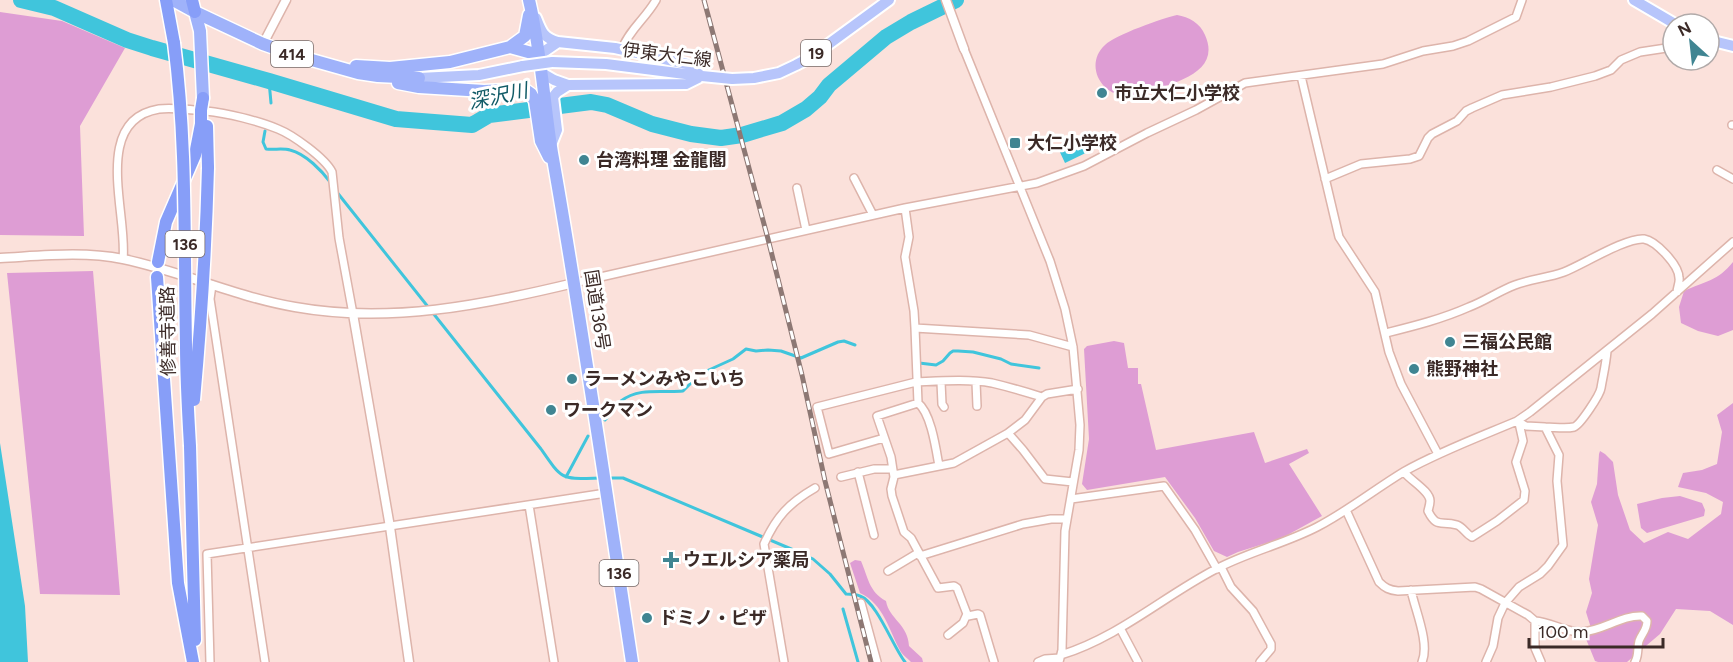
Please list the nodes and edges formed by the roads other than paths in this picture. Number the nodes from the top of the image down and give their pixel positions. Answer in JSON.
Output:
{"nodes":[{"id":1,"x":166,"y":0,"type":"edge"},
{"id":2,"x":173,"y":0,"type":"edge"},
{"id":3,"x":286,"y":0,"type":"edge"},
{"id":4,"x":656,"y":0,"type":"edge"},
{"id":5,"x":889,"y":0,"type":"edge"},
{"id":6,"x":946,"y":0,"type":"edge"},
{"id":7,"x":1522,"y":0,"type":"edge"},
{"id":8,"x":1634,"y":0,"type":"edge"},
{"id":9,"x":530,"y":3,"type":"edge"},
{"id":10,"x":194,"y":6,"type":"edge"},
{"id":11,"x":1661,"y":16,"type":"edge"},
{"id":12,"x":558,"y":42,"type":"junction"},
{"id":13,"x":263,"y":44,"type":"junction"},
{"id":14,"x":510,"y":47,"type":"junction"},
{"id":15,"x":1661,"y":48,"type":"edge"},
{"id":16,"x":622,"y":49,"type":"junction"},
{"id":17,"x":964,"y":49,"type":"joint"},
{"id":18,"x":539,"y":55,"type":"junction"},
{"id":19,"x":337,"y":66,"type":"junction"},
{"id":20,"x":542,"y":73,"type":"junction"},
{"id":21,"x":378,"y":76,"type":"junction"},
{"id":22,"x":702,"y":76,"type":"junction"},
{"id":23,"x":1301,"y":76,"type":"junction"},
{"id":24,"x":419,"y":78,"type":"joint"},
{"id":25,"x":568,"y":85,"type":"junction"},
{"id":26,"x":544,"y":99,"type":"junction"},
{"id":27,"x":203,"y":106,"type":"junction"},
{"id":28,"x":1717,"y":170,"type":"dead end"},
{"id":29,"x":854,"y":178,"type":"dead end"},
{"id":30,"x":1325,"y":179,"type":"junction"},
{"id":31,"x":1733,"y":179,"type":"edge"},
{"id":32,"x":1020,"y":187,"type":"junction"},
{"id":33,"x":797,"y":188,"type":"dead end"},
{"id":34,"x":905,"y":208,"type":"junction"},
{"id":35,"x":873,"y":215,"type":"junction"},
{"id":36,"x":806,"y":230,"type":"junction"},
{"id":37,"x":1733,"y":242,"type":"edge"},
{"id":38,"x":0,"y":258,"type":"edge"},
{"id":39,"x":123,"y":259,"type":"junction"},
{"id":40,"x":158,"y":262,"type":"dead end"},
{"id":41,"x":157,"y":277,"type":"dead end"},
{"id":42,"x":574,"y":282,"type":"junction"},
{"id":43,"x":212,"y":285,"type":"junction"},
{"id":44,"x":1677,"y":292,"type":"junction"},
{"id":45,"x":353,"y":314,"type":"junction"},
{"id":46,"x":915,"y":328,"type":"junction"},
{"id":47,"x":1386,"y":333,"type":"junction"},
{"id":48,"x":1073,"y":347,"type":"junction"},
{"id":49,"x":1607,"y":351,"type":"junction"},
{"id":50,"x":916,"y":382,"type":"junction"},
{"id":51,"x":941,"y":382,"type":"junction"},
{"id":52,"x":976,"y":382,"type":"junction"},
{"id":53,"x":1078,"y":389,"type":"junction"},
{"id":54,"x":1042,"y":397,"type":"junction"},
{"id":55,"x":918,"y":402,"type":"junction"},
{"id":56,"x":977,"y":406,"type":"dead end"},
{"id":57,"x":944,"y":407,"type":"dead end"},
{"id":58,"x":1518,"y":422,"type":"junction"},
{"id":59,"x":1545,"y":427,"type":"junction"},
{"id":60,"x":1008,"y":433,"type":"junction"},
{"id":61,"x":884,"y":438,"type":"junction"},
{"id":62,"x":190,"y":446,"type":"junction"},
{"id":63,"x":1438,"y":454,"type":"junction"},
{"id":64,"x":939,"y":466,"type":"junction"},
{"id":65,"x":858,"y":472,"type":"junction"},
{"id":66,"x":893,"y":472,"type":"junction"},
{"id":67,"x":1404,"y":472,"type":"junction"},
{"id":68,"x":841,"y":477,"type":"dead end"},
{"id":69,"x":1073,"y":482,"type":"junction"},
{"id":70,"x":604,"y":483,"type":"junction"},
{"id":71,"x":814,"y":488,"type":"dead end"},
{"id":72,"x":1071,"y":499,"type":"junction"},
{"id":73,"x":529,"y":505,"type":"junction"},
{"id":74,"x":1346,"y":510,"type":"junction"},
{"id":75,"x":1066,"y":519,"type":"junction"},
{"id":76,"x":390,"y":527,"type":"junction"},
{"id":77,"x":874,"y":535,"type":"dead end"},
{"id":78,"x":247,"y":549,"type":"junction"},
{"id":79,"x":919,"y":555,"type":"junction"},
{"id":80,"x":1219,"y":568,"type":"junction"},
{"id":81,"x":888,"y":571,"type":"dead end"},
{"id":82,"x":1411,"y":590,"type":"junction"},
{"id":83,"x":861,"y":603,"type":"dead end"},
{"id":84,"x":1505,"y":603,"type":"junction"},
{"id":85,"x":967,"y":614,"type":"junction"},
{"id":86,"x":1535,"y":621,"type":"junction"},
{"id":87,"x":1120,"y":628,"type":"junction"},
{"id":88,"x":948,"y":635,"type":"dead end"},
{"id":89,"x":1060,"y":658,"type":"edge"},
{"id":90,"x":194,"y":662,"type":"edge"},
{"id":91,"x":210,"y":662,"type":"edge"},
{"id":92,"x":265,"y":662,"type":"edge"},
{"id":93,"x":409,"y":662,"type":"edge"},
{"id":94,"x":554,"y":662,"type":"edge"},
{"id":95,"x":633,"y":662,"type":"edge"},
{"id":96,"x":784,"y":662,"type":"edge"},
{"id":97,"x":877,"y":662,"type":"edge"},
{"id":98,"x":994,"y":662,"type":"edge"},
{"id":99,"x":1038,"y":662,"type":"edge"},
{"id":100,"x":1138,"y":662,"type":"edge"},
{"id":101,"x":1260,"y":662,"type":"edge"},
{"id":102,"x":1422,"y":662,"type":"edge"},
{"id":103,"x":1486,"y":662,"type":"edge"},
{"id":104,"x":1541,"y":662,"type":"edge"},
{"id":105,"x":1635,"y":662,"type":"edge"}],
"edges":[{"from":1,"to":62,"type":"highway","name":"修善寺道路","number":"136","bridge":true},
{"from":2,"to":10,"type":"highway","number":"414"},
{"from":3,"to":13,"type":"street"},
{"from":4,"to":16,"type":"street"},
{"from":5,"to":22,"type":"main road","name":"伊東大仁線","number":"19","bridge":true},
{"from":6,"to":17,"type":"street"},
{"from":7,"to":23,"type":"street"},
{"from":8,"to":11,"type":"main road"},
{"from":9,"to":12,"type":"main road"},
{"from":9,"to":14,"type":"highway"},
{"from":9,"to":18,"type":"highway"},
{"from":10,"to":13,"type":"highway","number":"414"},
{"from":10,"to":27,"type":"highway"},
{"from":12,"to":16,"type":"main road"},
{"from":12,"to":18,"type":"main road"},
{"from":13,"to":19,"type":"highway","number":"414"},
{"from":14,"to":18,"type":"highway","number":"414"},
{"from":14,"to":19,"type":"highway","number":"414"},
{"from":15,"to":30,"type":"street"},
{"from":16,"to":22,"type":"main road"},
{"from":17,"to":32,"type":"street"},
{"from":18,"to":20,"type":"highway"},
{"from":19,"to":21,"type":"highway","number":"414"},
{"from":20,"to":25,"type":"main road"},
{"from":20,"to":26,"type":"highway"},
{"from":21,"to":24,"type":"highway","number":"414"},
{"from":21,"to":26,"type":"highway","number":"414"},
{"from":22,"to":24,"type":"main road","name":"伊東大仁線","number":"19","bridge":true},
{"from":22,"to":25,"type":"main road"},
{"from":23,"to":30,"type":"street"},
{"from":23,"to":32,"type":"street"},
{"from":25,"to":26,"type":"main road"},
{"from":26,"to":42,"type":"highway","name":"国道136号","number":"136"},
{"from":27,"to":39,"type":"street"},
{"from":27,"to":40,"type":"highway"},
{"from":27,"to":45,"type":"street"},
{"from":27,"to":62,"type":"highway","bridge":true},
{"from":28,"to":31,"type":"street"},
{"from":29,"to":35,"type":"street"},
{"from":30,"to":47,"type":"street"},
{"from":32,"to":34,"type":"street"},
{"from":32,"to":48,"type":"street"},
{"from":33,"to":36,"type":"street"},
{"from":34,"to":35,"type":"street"},
{"from":34,"to":46,"type":"street"},
{"from":35,"to":36,"type":"street"},
{"from":36,"to":42,"type":"street"},
{"from":37,"to":44,"type":"street"},
{"from":38,"to":39,"type":"street"},
{"from":39,"to":43,"type":"street"},
{"from":41,"to":90,"type":"highway"},
{"from":42,"to":45,"type":"street"},
{"from":42,"to":70,"type":"highway","name":"国道136号","number":"136"},
{"from":43,"to":45,"type":"street"},
{"from":43,"to":78,"type":"street"},
{"from":44,"to":47,"type":"street"},
{"from":44,"to":49,"type":"street"},
{"from":45,"to":76,"type":"street"},
{"from":46,"to":48,"type":"street"},
{"from":46,"to":50,"type":"street"},
{"from":47,"to":63,"type":"street"},
{"from":48,"to":53,"type":"street"},
{"from":49,"to":58,"type":"street"},
{"from":49,"to":59,"type":"street"},
{"from":50,"to":51,"type":"street"},
{"from":50,"to":55,"type":"street"},
{"from":50,"to":61,"type":"street"},
{"from":51,"to":52,"type":"street"},
{"from":51,"to":57,"type":"street"},
{"from":52,"to":54,"type":"street"},
{"from":52,"to":56,"type":"street"},
{"from":53,"to":54,"type":"street"},
{"from":53,"to":69,"type":"street"},
{"from":54,"to":60,"type":"street"},
{"from":55,"to":61,"type":"street"},
{"from":55,"to":64,"type":"street"},
{"from":58,"to":59,"type":"street"},
{"from":58,"to":63,"type":"street"},
{"from":58,"to":67,"type":"street"},
{"from":59,"to":84,"type":"street"},
{"from":60,"to":64,"type":"street"},
{"from":60,"to":69,"type":"street"},
{"from":61,"to":66,"type":"street"},
{"from":62,"to":90,"type":"highway","name":"修善寺道路","number":"136"},
{"from":63,"to":67,"type":"street"},
{"from":64,"to":66,"type":"street"},
{"from":65,"to":66,"type":"street"},
{"from":65,"to":68,"type":"street"},
{"from":65,"to":77,"type":"street"},
{"from":66,"to":79,"type":"street"},
{"from":67,"to":74,"type":"street"},
{"from":69,"to":72,"type":"street"},
{"from":70,"to":73,"type":"street"},
{"from":70,"to":95,"type":"highway","name":"国道136号","number":"136"},
{"from":71,"to":96,"type":"street"},
{"from":72,"to":75,"type":"street"},
{"from":72,"to":80,"type":"street"},
{"from":73,"to":76,"type":"street"},
{"from":73,"to":94,"type":"street"},
{"from":74,"to":80,"type":"street"},
{"from":74,"to":82,"type":"street"},
{"from":75,"to":79,"type":"street"},
{"from":75,"to":89,"type":"street"},
{"from":76,"to":78,"type":"street"},
{"from":76,"to":93,"type":"street"},
{"from":78,"to":91,"type":"street"},
{"from":78,"to":92,"type":"street"},
{"from":79,"to":81,"type":"street"},
{"from":79,"to":85,"type":"street"},
{"from":80,"to":87,"type":"street"},
{"from":80,"to":101,"type":"street"},
{"from":82,"to":84,"type":"street"},
{"from":82,"to":102,"type":"street"},
{"from":83,"to":97,"type":"street"},
{"from":84,"to":86,"type":"street"},
{"from":84,"to":103,"type":"street"},
{"from":85,"to":88,"type":"street"},
{"from":85,"to":98,"type":"street"},
{"from":86,"to":104,"type":"street"},
{"from":86,"to":105,"type":"street"},
{"from":87,"to":89,"type":"street"},
{"from":87,"to":100,"type":"street"},
{"from":89,"to":99,"type":"street"}]}
